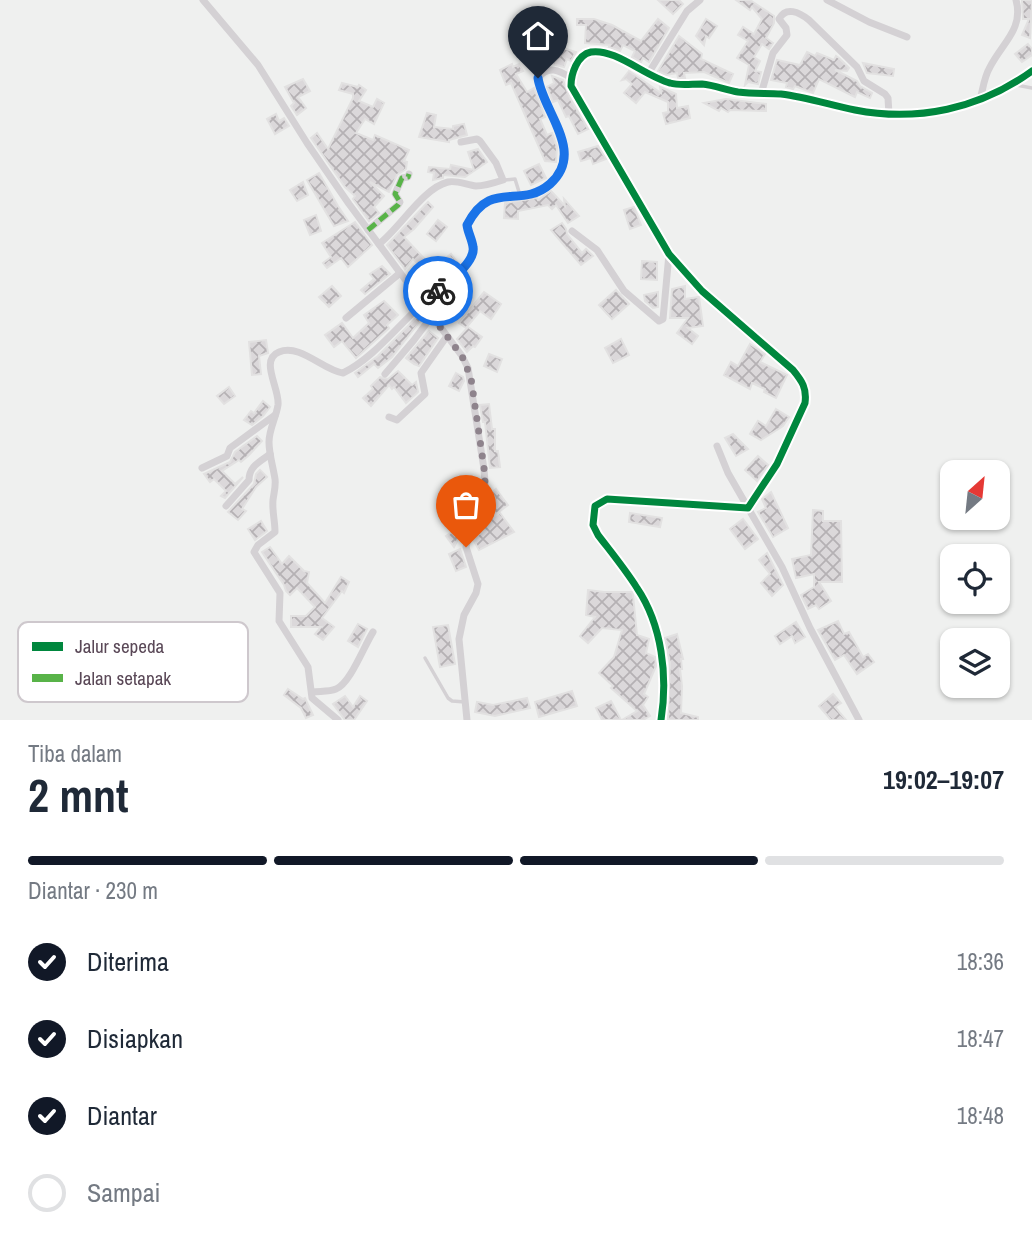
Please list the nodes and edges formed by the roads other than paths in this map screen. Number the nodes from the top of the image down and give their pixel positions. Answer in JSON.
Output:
{"nodes":[{"id":1,"x":203,"y":0,"type":"edge"},
{"id":2,"x":700,"y":0,"type":"edge"},
{"id":3,"x":827,"y":0,"type":"edge"},
{"id":4,"x":1016,"y":0,"type":"edge"},
{"id":5,"x":907,"y":37,"type":"dead end"},
{"id":6,"x":1032,"y":71,"type":"edge"},
{"id":7,"x":648,"y":74,"type":"junction"},
{"id":8,"x":571,"y":78,"type":"junction"},
{"id":9,"x":1013,"y":85,"type":"junction"},
{"id":10,"x":1032,"y":88,"type":"edge"},
{"id":11,"x":761,"y":94,"type":"junction"},
{"id":12,"x":980,"y":100,"type":"junction"},
{"id":13,"x":888,"y":114,"type":"junction"},
{"id":14,"x":461,"y":142,"type":"dead end"},
{"id":15,"x":410,"y":174,"type":"dead end"},
{"id":16,"x":503,"y":180,"type":"junction"},
{"id":17,"x":520,"y":195,"type":"junction"},
{"id":18,"x":368,"y":230,"type":"junction"},
{"id":19,"x":572,"y":231,"type":"dead end"},
{"id":20,"x":379,"y":244,"type":"junction"},
{"id":21,"x":669,"y":254,"type":"junction"},
{"id":22,"x":400,"y":273,"type":"junction"},
{"id":23,"x":422,"y":303,"type":"junction"},
{"id":24,"x":432,"y":316,"type":"junction"},
{"id":25,"x":346,"y":318,"type":"dead end"},
{"id":26,"x":447,"y":336,"type":"junction"},
{"id":27,"x":385,"y":374,"type":"dead end"},
{"id":28,"x":275,"y":415,"type":"junction"},
{"id":29,"x":389,"y":416,"type":"dead end"},
{"id":30,"x":717,"y":446,"type":"dead end"},
{"id":31,"x":270,"y":454,"type":"junction"},
{"id":32,"x":202,"y":468,"type":"dead end"},
{"id":33,"x":226,"y":506,"type":"dead end"},
{"id":34,"x":747,"y":508,"type":"junction"},
{"id":35,"x":373,"y":632,"type":"dead end"},
{"id":36,"x":425,"y":658,"type":"dead end"},
{"id":37,"x":313,"y":692,"type":"junction"},
{"id":38,"x":465,"y":702,"type":"junction"},
{"id":39,"x":338,"y":720,"type":"edge"},
{"id":40,"x":467,"y":720,"type":"edge"},
{"id":41,"x":661,"y":720,"type":"edge"},
{"id":42,"x":859,"y":720,"type":"edge"}],
"edges":[{"from":1,"to":18,"type":"street"},
{"from":2,"to":7,"type":"street"},
{"from":3,"to":5,"type":"street"},
{"from":4,"to":12,"type":"street"},
{"from":6,"to":9,"type":"street"},
{"from":7,"to":8,"type":"street"},
{"from":7,"to":11,"type":"street"},
{"from":8,"to":17,"type":"street"},
{"from":8,"to":21,"type":"street"},
{"from":9,"to":10,"type":"lane"},
{"from":9,"to":12,"type":"street"},
{"from":11,"to":13,"type":"street"},
{"from":11,"to":13,"type":"street"},
{"from":12,"to":13,"type":"street"},
{"from":14,"to":16,"type":"street"},
{"from":15,"to":18,"type":"street"},
{"from":16,"to":17,"type":"lane"},
{"from":16,"to":20,"type":"street"},
{"from":17,"to":23,"type":"street"},
{"from":18,"to":20,"type":"street"},
{"from":19,"to":21,"type":"street"},
{"from":20,"to":22,"type":"street"},
{"from":21,"to":34,"type":"street"},
{"from":22,"to":23,"type":"street"},
{"from":22,"to":25,"type":"street"},
{"from":23,"to":24,"type":"street"},
{"from":23,"to":28,"type":"street"},
{"from":24,"to":26,"type":"street"},
{"from":24,"to":27,"type":"street"},
{"from":26,"to":29,"type":"street"},
{"from":26,"to":38,"type":"street"},
{"from":28,"to":31,"type":"street"},
{"from":28,"to":32,"type":"street"},
{"from":30,"to":34,"type":"street"},
{"from":31,"to":33,"type":"street"},
{"from":31,"to":37,"type":"street"},
{"from":34,"to":41,"type":"street"},
{"from":34,"to":42,"type":"street"},
{"from":35,"to":37,"type":"street"},
{"from":36,"to":38,"type":"lane"},
{"from":37,"to":39,"type":"street"},
{"from":38,"to":40,"type":"street"}]}
